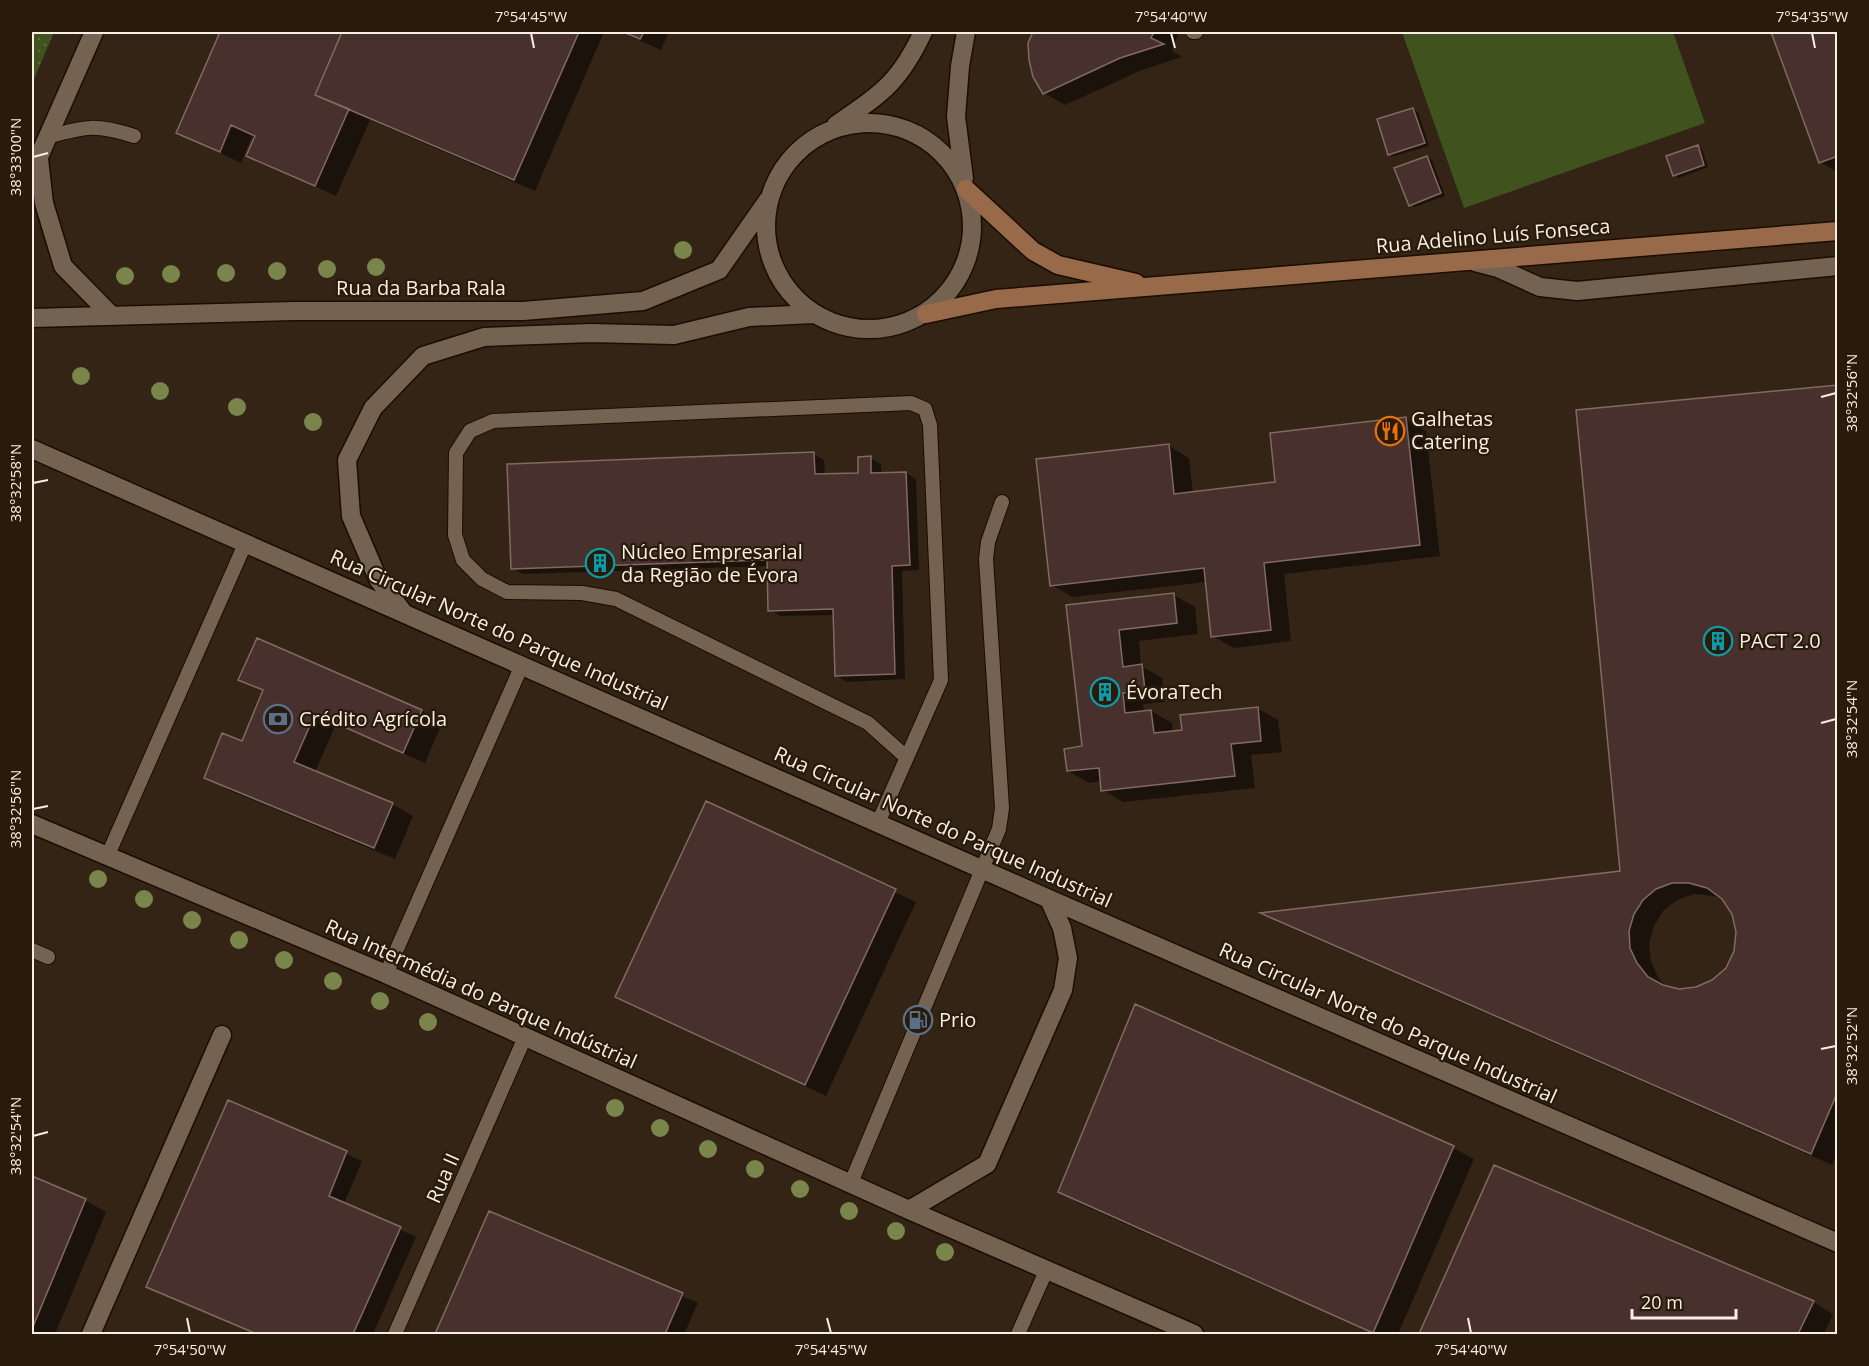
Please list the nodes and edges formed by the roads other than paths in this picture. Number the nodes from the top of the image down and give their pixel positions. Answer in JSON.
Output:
{"nodes":[{"id":1,"x":94,"y":32,"type":"edge"},
{"id":2,"x":923,"y":32,"type":"edge"},
{"id":3,"x":966,"y":32,"type":"edge"},
{"id":4,"x":829,"y":130,"type":"junction"},
{"id":5,"x":134,"y":136,"type":"dead end"},
{"id":6,"x":48,"y":137,"type":"junction"},
{"id":7,"x":35,"y":166,"type":"edge"},
{"id":8,"x":966,"y":187,"type":"junction"},
{"id":9,"x":768,"y":200,"type":"junction"},
{"id":10,"x":1838,"y":231,"type":"edge"},
{"id":11,"x":1467,"y":261,"type":"junction"},
{"id":12,"x":1838,"y":266,"type":"edge"},
{"id":13,"x":1152,"y":287,"type":"junction"},
{"id":14,"x":813,"y":314,"type":"junction"},
{"id":15,"x":926,"y":314,"type":"junction"},
{"id":16,"x":111,"y":315,"type":"junction"},
{"id":17,"x":32,"y":318,"type":"edge"},
{"id":18,"x":32,"y":450,"type":"edge"},
{"id":19,"x":1002,"y":502,"type":"dead end"},
{"id":20,"x":245,"y":544,"type":"junction"},
{"id":21,"x":403,"y":612,"type":"junction"},
{"id":22,"x":522,"y":665,"type":"junction"},
{"id":23,"x":906,"y":758,"type":"junction"},
{"id":24,"x":878,"y":823,"type":"junction"},
{"id":25,"x":32,"y":824,"type":"edge"},
{"id":26,"x":107,"y":857,"type":"junction"},
{"id":27,"x":982,"y":869,"type":"junction"},
{"id":28,"x":1049,"y":899,"type":"junction"},
{"id":29,"x":32,"y":950,"type":"edge"},
{"id":30,"x":48,"y":957,"type":"dead end"},
{"id":31,"x":386,"y":974,"type":"junction"},
{"id":32,"x":222,"y":1035,"type":"dead end"},
{"id":33,"x":525,"y":1037,"type":"junction"},
{"id":34,"x":850,"y":1185,"type":"junction"},
{"id":35,"x":909,"y":1210,"type":"junction"},
{"id":36,"x":1838,"y":1243,"type":"edge"},
{"id":37,"x":1047,"y":1269,"type":"junction"},
{"id":38,"x":91,"y":1335,"type":"edge"},
{"id":39,"x":395,"y":1335,"type":"edge"},
{"id":40,"x":1018,"y":1335,"type":"edge"},
{"id":41,"x":1194,"y":1335,"type":"edge"}],
"edges":[{"from":1,"to":6,"type":"street"},
{"from":2,"to":4,"type":"street"},
{"from":3,"to":8,"type":"street"},
{"from":4,"to":8,"type":"street"},
{"from":4,"to":9,"type":"street"},
{"from":5,"to":6,"type":"lane"},
{"from":6,"to":7,"type":"street"},
{"from":7,"to":16,"type":"street"},
{"from":8,"to":13,"type":"street","name":"Rua Adelino Luís Fonseca"},
{"from":8,"to":15,"type":"street"},
{"from":9,"to":14,"type":"street"},
{"from":9,"to":16,"type":"street","name":"Rua da Barba Rala"},
{"from":10,"to":11,"type":"street","name":"Rua Adelino Luís Fonseca"},
{"from":11,"to":12,"type":"street"},
{"from":11,"to":13,"type":"street","name":"Rua Adelino Luís Fonseca"},
{"from":13,"to":15,"type":"street","name":"Rua Adelino Luís Fonseca"},
{"from":14,"to":15,"type":"street"},
{"from":14,"to":21,"type":"street"},
{"from":16,"to":17,"type":"street","name":"Rua da Barba Rala"},
{"from":18,"to":20,"type":"street","name":"Rua Circular Norte do Parque Industrial"},
{"from":19,"to":27,"type":"lane"},
{"from":20,"to":21,"type":"street","name":"Rua Circular Norte do Parque Industrial"},
{"from":20,"to":26,"type":"lane"},
{"from":21,"to":22,"type":"street","name":"Rua Circular Norte do Parque Industrial"},
{"from":22,"to":24,"type":"street","name":"Rua Circular Norte do Parque Industrial"},
{"from":22,"to":31,"type":"lane"},
{"from":23,"to":23,"type":"lane"},
{"from":23,"to":24,"type":"lane"},
{"from":24,"to":27,"type":"street","name":"Rua Circular Norte do Parque Industrial"},
{"from":25,"to":26,"type":"street","name":"Rua Intermédia do Parque Indústrial"},
{"from":26,"to":31,"type":"street","name":"Rua Intermédia do Parque Indústrial"},
{"from":27,"to":28,"type":"street","name":"Rua Circular Norte do Parque Industrial"},
{"from":27,"to":34,"type":"lane"},
{"from":28,"to":35,"type":"street"},
{"from":28,"to":36,"type":"street","name":"Rua Circular Norte do Parque Industrial"},
{"from":29,"to":30,"type":"lane"},
{"from":31,"to":33,"type":"street","name":"Rua Intermédia do Parque Indústrial"},
{"from":32,"to":38,"type":"street"},
{"from":33,"to":34,"type":"street","name":"Rua Intermédia do Parque Indústrial"},
{"from":33,"to":39,"type":"lane","name":"Rua II"},
{"from":34,"to":35,"type":"street","name":"Rua Intermédia do Parque Indústrial"},
{"from":35,"to":37,"type":"street","name":"Rua Intermédia do Parque Indústrial"},
{"from":37,"to":40,"type":"lane"},
{"from":37,"to":41,"type":"street","name":"Rua Intermédia do Parque Indústrial"}]}
